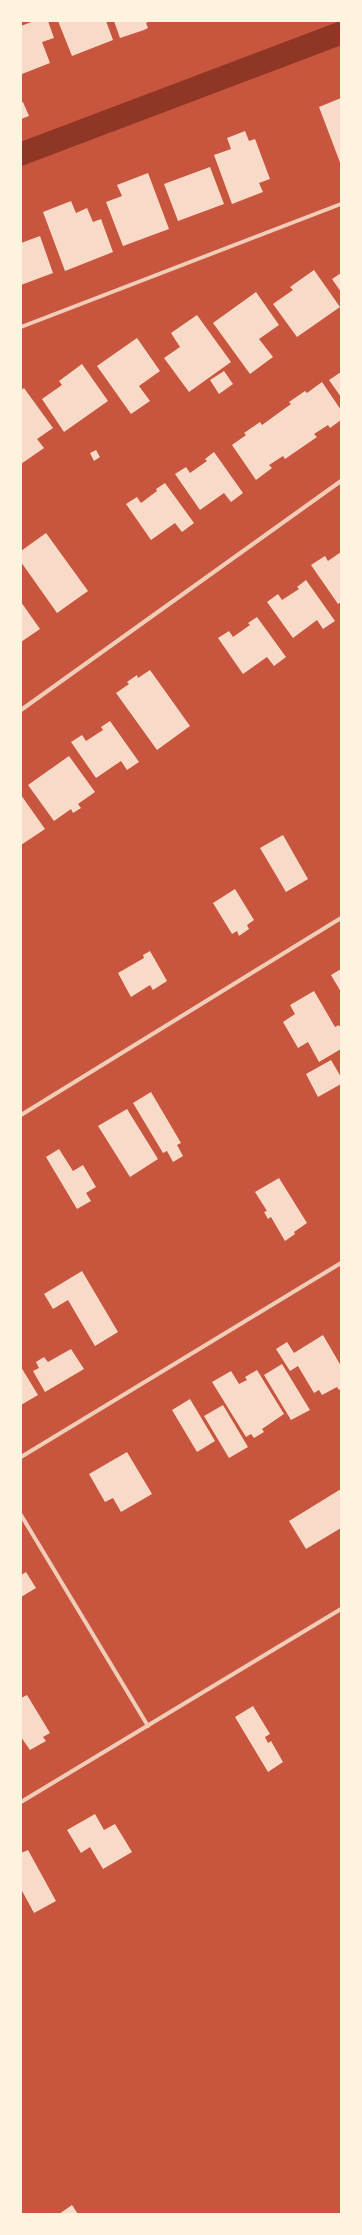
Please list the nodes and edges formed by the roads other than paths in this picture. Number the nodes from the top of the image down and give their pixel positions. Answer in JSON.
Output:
{"nodes":[{"id":1,"x":341,"y":204,"type":"edge"},
{"id":2,"x":21,"y":327,"type":"edge"},
{"id":3,"x":341,"y":481,"type":"edge"},
{"id":4,"x":21,"y":710,"type":"edge"},
{"id":5,"x":341,"y":918,"type":"edge"},
{"id":6,"x":21,"y":1115,"type":"edge"},
{"id":7,"x":341,"y":1263,"type":"edge"},
{"id":8,"x":21,"y":1457,"type":"edge"},
{"id":9,"x":21,"y":1515,"type":"edge"},
{"id":10,"x":341,"y":1609,"type":"edge"},
{"id":11,"x":148,"y":1726,"type":"junction"},
{"id":12,"x":21,"y":1802,"type":"edge"}],
"edges":[{"from":1,"to":2,"type":"street"},
{"from":3,"to":4,"type":"street"},
{"from":5,"to":6,"type":"street"},
{"from":7,"to":8,"type":"street"},
{"from":9,"to":11,"type":"street"},
{"from":10,"to":11,"type":"street"},
{"from":11,"to":12,"type":"street"}]}
